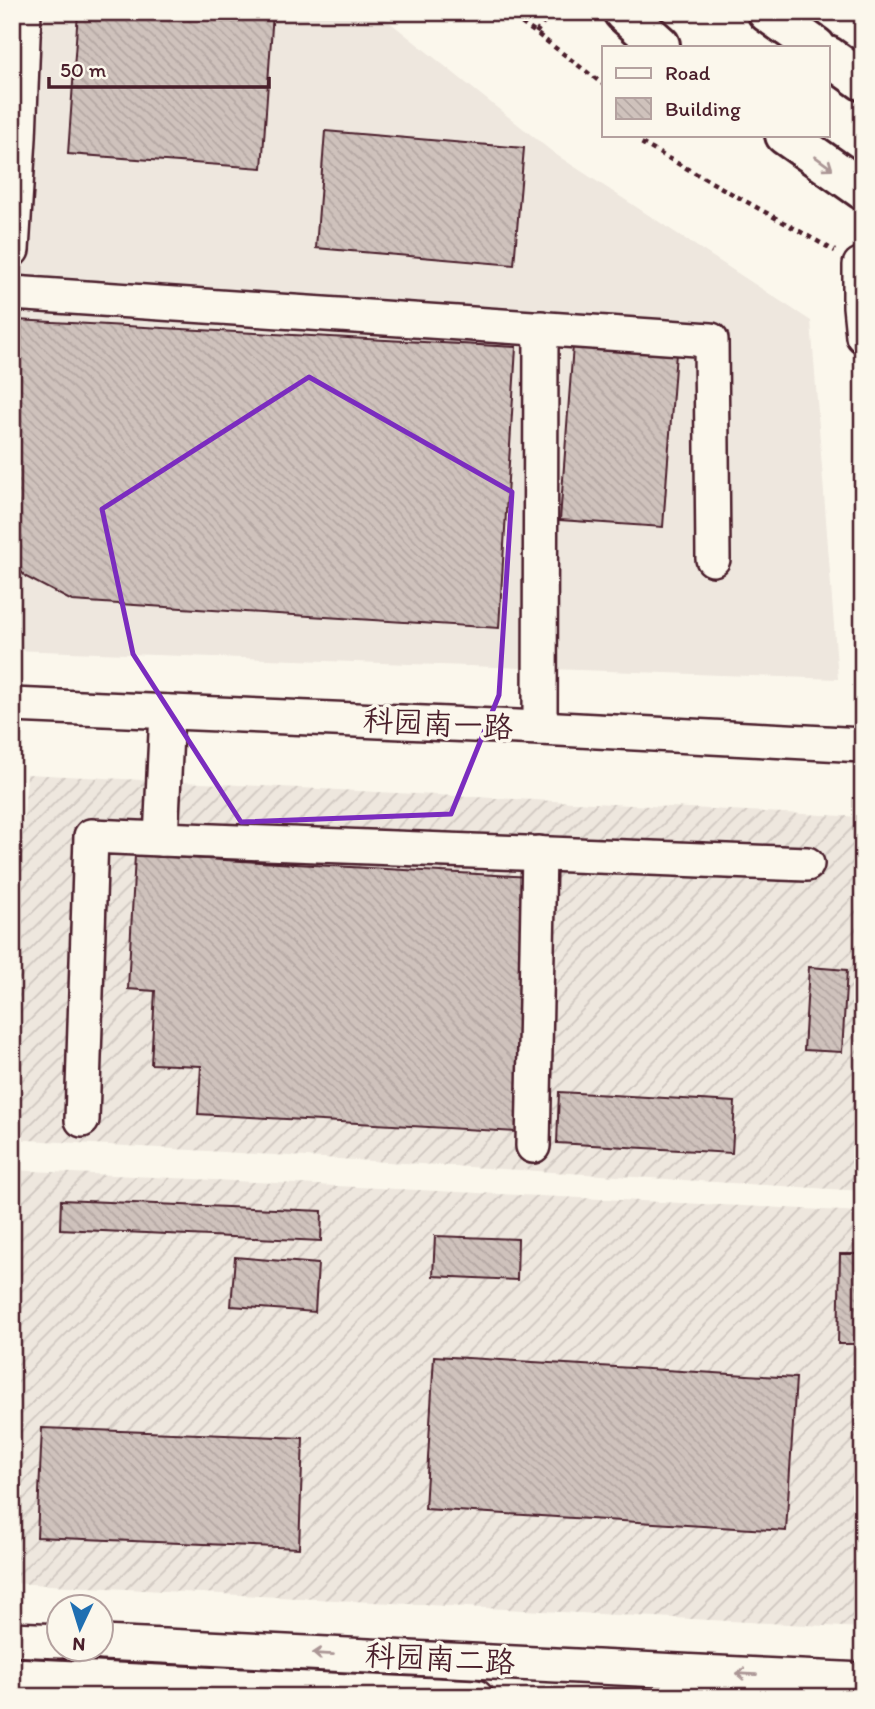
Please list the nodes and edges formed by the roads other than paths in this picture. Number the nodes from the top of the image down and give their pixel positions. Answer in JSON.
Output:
{"nodes":[{"id":1,"x":24,"y":12,"type":"edge"},
{"id":2,"x":614,"y":12,"type":"edge"},
{"id":3,"x":623,"y":12,"type":"edge"},
{"id":4,"x":768,"y":12,"type":"edge"},
{"id":5,"x":661,"y":46,"type":"edge"},
{"id":6,"x":815,"y":46,"type":"edge"},
{"id":7,"x":830,"y":57,"type":"edge"},
{"id":8,"x":863,"y":81,"type":"edge"},
{"id":9,"x":786,"y":136,"type":"edge"},
{"id":10,"x":16,"y":138,"type":"edge"},
{"id":11,"x":863,"y":190,"type":"edge"},
{"id":12,"x":12,"y":250,"type":"edge"},
{"id":13,"x":860,"y":265,"type":"road end"},
{"id":14,"x":12,"y":293,"type":"edge"},
{"id":15,"x":541,"y":328,"type":"junction"},
{"id":16,"x":863,"y":336,"type":"edge"},
{"id":17,"x":713,"y":559,"type":"dead end"},
{"id":18,"x":12,"y":705,"type":"edge"},
{"id":19,"x":166,"y":712,"type":"junction"},
{"id":20,"x":540,"y":728,"type":"junction"},
{"id":21,"x":863,"y":745,"type":"edge"},
{"id":22,"x":162,"y":839,"type":"junction"},
{"id":23,"x":539,"y":853,"type":"junction"},
{"id":24,"x":807,"y":864,"type":"dead end"},
{"id":25,"x":82,"y":1120,"type":"dead end"},
{"id":26,"x":533,"y":1146,"type":"dead end"},
{"id":27,"x":12,"y":1639,"type":"edge"},
{"id":28,"x":46,"y":1640,"type":"edge"},
{"id":29,"x":116,"y":1644,"type":"edge"},
{"id":30,"x":12,"y":1675,"type":"edge"},
{"id":31,"x":863,"y":1680,"type":"edge"},
{"id":32,"x":476,"y":1697,"type":"edge"}],
"edges":[{"from":1,"to":10,"type":"street"},
{"from":2,"to":5,"type":"main road"},
{"from":3,"to":5,"type":"main road"},
{"from":4,"to":6,"type":"main road"},
{"from":7,"to":8,"type":"main road"},
{"from":9,"to":11,"type":"main road","one_way":true},
{"from":10,"to":12,"type":"street"},
{"from":13,"to":16,"type":"street"},
{"from":14,"to":15,"type":"street"},
{"from":15,"to":17,"type":"street"},
{"from":15,"to":20,"type":"street"},
{"from":18,"to":19,"type":"street","name":"科园南一路"},
{"from":19,"to":20,"type":"street","name":"科园南一路"},
{"from":19,"to":22,"type":"street"},
{"from":20,"to":21,"type":"street","name":"科园南一路"},
{"from":22,"to":23,"type":"street"},
{"from":22,"to":25,"type":"street"},
{"from":23,"to":24,"type":"street"},
{"from":23,"to":26,"type":"street"},
{"from":27,"to":28,"type":"street"},
{"from":31,"to":29,"type":"street","name":"科园南二路","one_way":true},
{"from":30,"to":32,"type":"street","name":"科园南二路"}]}
